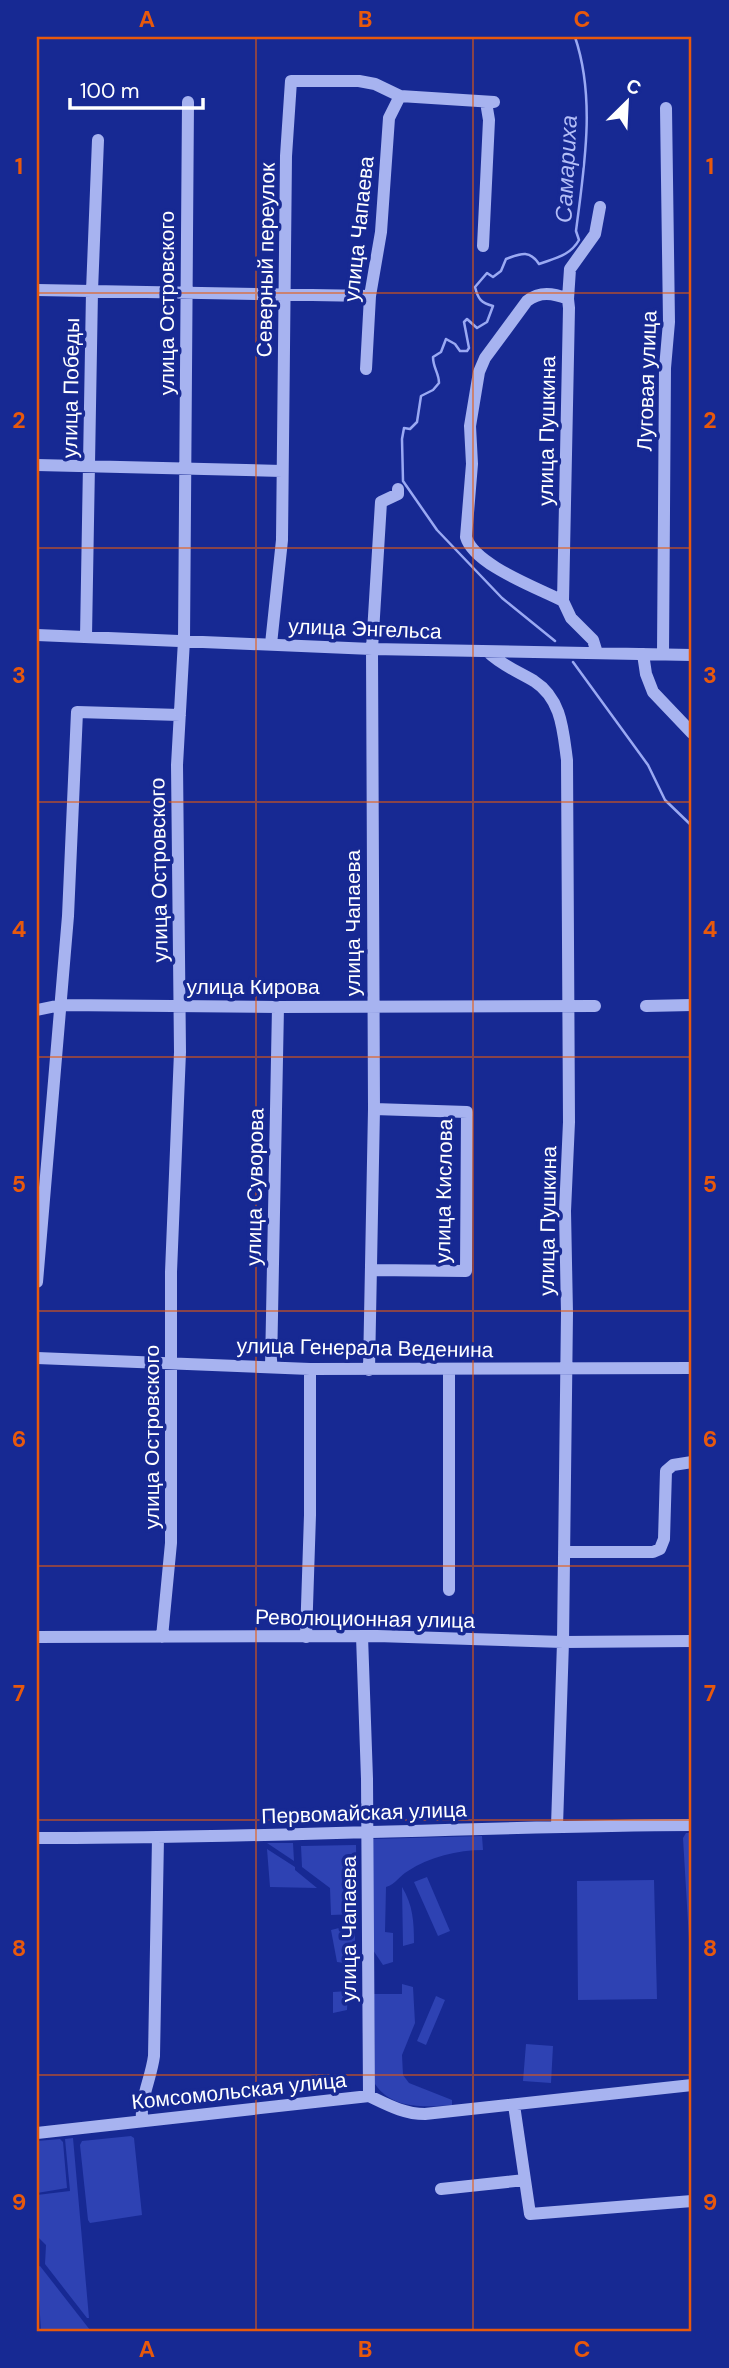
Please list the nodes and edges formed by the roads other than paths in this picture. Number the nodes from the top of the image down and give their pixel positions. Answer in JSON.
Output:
{"nodes":[{"id":1,"x":400,"y":96,"type":"junction"},
{"id":2,"x":188,"y":102,"type":"dead end"},
{"id":3,"x":666,"y":108,"type":"dead end"},
{"id":4,"x":98,"y":140,"type":"dead end"},
{"id":5,"x":600,"y":207,"type":"dead end"},
{"id":6,"x":483,"y":246,"type":"dead end"},
{"id":7,"x":37,"y":290,"type":"edge"},
{"id":8,"x":92,"y":291,"type":"junction"},
{"id":9,"x":187,"y":291,"type":"junction"},
{"id":10,"x":285,"y":295,"type":"junction"},
{"id":11,"x":370,"y":296,"type":"junction"},
{"id":12,"x":568,"y":299,"type":"junction"},
{"id":13,"x":366,"y":369,"type":"dead end"},
{"id":14,"x":37,"y":465,"type":"edge"},
{"id":15,"x":89,"y":466,"type":"junction"},
{"id":16,"x":186,"y":469,"type":"junction"},
{"id":17,"x":282,"y":471,"type":"junction"},
{"id":18,"x":398,"y":489,"type":"dead end"},
{"id":19,"x":563,"y":601,"type":"junction"},
{"id":20,"x":37,"y":635,"type":"edge"},
{"id":21,"x":86,"y":637,"type":"junction"},
{"id":22,"x":184,"y":640,"type":"junction"},
{"id":23,"x":271,"y":644,"type":"junction"},
{"id":24,"x":372,"y":649,"type":"junction"},
{"id":25,"x":488,"y":652,"type":"junction"},
{"id":26,"x":597,"y":653,"type":"junction"},
{"id":27,"x":642,"y":654,"type":"junction"},
{"id":28,"x":663,"y":654,"type":"junction"},
{"id":29,"x":692,"y":655,"type":"edge"},
{"id":30,"x":180,"y":715,"type":"junction"},
{"id":31,"x":692,"y":733,"type":"edge"},
{"id":32,"x":61,"y":1004,"type":"junction"},
{"id":33,"x":692,"y":1005,"type":"edge"},
{"id":34,"x":179,"y":1006,"type":"junction"},
{"id":35,"x":372,"y":1006,"type":"junction"},
{"id":36,"x":569,"y":1006,"type":"junction"},
{"id":37,"x":595,"y":1006,"type":"dead end"},
{"id":38,"x":646,"y":1006,"type":"dead end"},
{"id":39,"x":278,"y":1007,"type":"junction"},
{"id":40,"x":37,"y":1010,"type":"edge"},
{"id":41,"x":374,"y":1109,"type":"junction"},
{"id":42,"x":371,"y":1270,"type":"junction"},
{"id":43,"x":37,"y":1282,"type":"edge"},
{"id":44,"x":37,"y":1358,"type":"edge"},
{"id":45,"x":171,"y":1364,"type":"junction"},
{"id":46,"x":271,"y":1367,"type":"junction"},
{"id":47,"x":566,"y":1368,"type":"junction"},
{"id":48,"x":692,"y":1368,"type":"edge"},
{"id":49,"x":310,"y":1369,"type":"junction"},
{"id":50,"x":369,"y":1370,"type":"junction"},
{"id":51,"x":449,"y":1370,"type":"junction"},
{"id":52,"x":692,"y":1462,"type":"edge"},
{"id":53,"x":564,"y":1552,"type":"junction"},
{"id":54,"x":449,"y":1590,"type":"dead end"},
{"id":55,"x":362,"y":1636,"type":"junction"},
{"id":56,"x":37,"y":1637,"type":"edge"},
{"id":57,"x":162,"y":1637,"type":"junction"},
{"id":58,"x":306,"y":1637,"type":"junction"},
{"id":59,"x":692,"y":1641,"type":"edge"},
{"id":60,"x":563,"y":1642,"type":"junction"},
{"id":61,"x":692,"y":1825,"type":"edge"},
{"id":62,"x":557,"y":1826,"type":"junction"},
{"id":63,"x":367,"y":1832,"type":"junction"},
{"id":64,"x":37,"y":1838,"type":"edge"},
{"id":65,"x":158,"y":1838,"type":"junction"},
{"id":66,"x":692,"y":2085,"type":"edge"},
{"id":67,"x":369,"y":2096,"type":"junction"},
{"id":68,"x":514,"y":2105,"type":"junction"},
{"id":69,"x":142,"y":2121,"type":"junction"},
{"id":70,"x":37,"y":2133,"type":"edge"},
{"id":71,"x":525,"y":2180,"type":"junction"},
{"id":72,"x":441,"y":2189,"type":"dead end"},
{"id":73,"x":692,"y":2201,"type":"edge"}],
"edges":[{"from":1,"to":6,"type":"street","name":"Северный переулок"},
{"from":1,"to":10,"type":"street","name":"Северный переулок"},
{"from":1,"to":11,"type":"street","name":"улица Чапаева"},
{"from":2,"to":9,"type":"street","name":"улица Островского"},
{"from":3,"to":28,"type":"street","name":"Луговая улица"},
{"from":4,"to":8,"type":"street","name":"улица Победы"},
{"from":5,"to":12,"type":"street","name":"улица Пушкина"},
{"from":7,"to":8,"type":"street"},
{"from":8,"to":9,"type":"street"},
{"from":8,"to":15,"type":"street","name":"улица Победы"},
{"from":9,"to":10,"type":"street"},
{"from":9,"to":16,"type":"street","name":"улица Островского"},
{"from":10,"to":11,"type":"street"},
{"from":10,"to":17,"type":"street","name":"Северный переулок"},
{"from":11,"to":13,"type":"street","name":"улица Чапаева"},
{"from":12,"to":19,"type":"street","name":"улица Пушкина"},
{"from":12,"to":19,"type":"street"},
{"from":14,"to":15,"type":"street"},
{"from":15,"to":16,"type":"street"},
{"from":15,"to":21,"type":"street","name":"улица Победы"},
{"from":16,"to":17,"type":"street"},
{"from":16,"to":22,"type":"street","name":"улица Островского"},
{"from":17,"to":23,"type":"street","name":"Северный переулок"},
{"from":18,"to":24,"type":"street","name":"улица Чапаева"},
{"from":19,"to":26,"type":"street"},
{"from":20,"to":21,"type":"street","name":"улица Энгельса"},
{"from":21,"to":22,"type":"street","name":"улица Энгельса"},
{"from":22,"to":23,"type":"street","name":"улица Энгельса"},
{"from":22,"to":30,"type":"street","name":"улица Островского"},
{"from":23,"to":24,"type":"street","name":"улица Энгельса"},
{"from":24,"to":25,"type":"street","name":"улица Энгельса"},
{"from":24,"to":35,"type":"street","name":"улица Чапаева"},
{"from":25,"to":26,"type":"street","name":"улица Энгельса"},
{"from":25,"to":36,"type":"street","name":"улица Пушкина"},
{"from":26,"to":27,"type":"street","name":"улица Энгельса"},
{"from":27,"to":28,"type":"street","name":"улица Энгельса"},
{"from":27,"to":31,"type":"street"},
{"from":28,"to":29,"type":"street","name":"улица Энгельса"},
{"from":30,"to":32,"type":"street"},
{"from":30,"to":34,"type":"street","name":"улица Островского"},
{"from":32,"to":34,"type":"street","name":"улица Кирова"},
{"from":32,"to":40,"type":"street","name":"улица Кирова"},
{"from":32,"to":43,"type":"street"},
{"from":33,"to":38,"type":"street"},
{"from":34,"to":39,"type":"street","name":"улица Кирова"},
{"from":34,"to":45,"type":"street","name":"улица Островского"},
{"from":35,"to":36,"type":"street","name":"улица Кирова"},
{"from":35,"to":39,"type":"street","name":"улица Кирова"},
{"from":35,"to":41,"type":"street","name":"улица Чапаева"},
{"from":36,"to":37,"type":"street","name":"улица Кирова"},
{"from":36,"to":47,"type":"street","name":"улица Пушкина"},
{"from":39,"to":46,"type":"street","name":"улица Суворова"},
{"from":41,"to":42,"type":"street","name":"улица Чапаева"},
{"from":41,"to":42,"type":"street","name":"улица Кислова"},
{"from":42,"to":50,"type":"street","name":"улица Чапаева"},
{"from":44,"to":45,"type":"street","name":"улица Генерала Веденина"},
{"from":45,"to":46,"type":"street","name":"улица Генерала Веденина"},
{"from":45,"to":57,"type":"street","name":"улица Островского"},
{"from":46,"to":49,"type":"street","name":"улица Генерала Веденина"},
{"from":47,"to":48,"type":"street","name":"улица Генерала Веденина"},
{"from":47,"to":51,"type":"street","name":"улица Генерала Веденина"},
{"from":47,"to":53,"type":"street","name":"улица Пушкина"},
{"from":49,"to":50,"type":"street","name":"улица Генерала Веденина"},
{"from":49,"to":58,"type":"street"},
{"from":50,"to":51,"type":"street","name":"улица Генерала Веденина"},
{"from":51,"to":54,"type":"street"},
{"from":52,"to":53,"type":"street"},
{"from":53,"to":60,"type":"street","name":"улица Пушкина"},
{"from":55,"to":58,"type":"street","name":"Революционная улица"},
{"from":55,"to":60,"type":"street","name":"Революционная улица"},
{"from":55,"to":63,"type":"street","name":"улица Чапаева"},
{"from":56,"to":57,"type":"street","name":"Революционная улица"},
{"from":57,"to":58,"type":"street","name":"Революционная улица"},
{"from":59,"to":60,"type":"street","name":"Революционная улица"},
{"from":60,"to":62,"type":"street","name":"улица Пушкина"},
{"from":61,"to":62,"type":"street","name":"Первомайская улица"},
{"from":62,"to":63,"type":"street","name":"Первомайская улица"},
{"from":63,"to":65,"type":"street","name":"Первомайская улица"},
{"from":63,"to":67,"type":"street","name":"улица Чапаева"},
{"from":64,"to":65,"type":"street","name":"Первомайская улица"},
{"from":65,"to":69,"type":"street"},
{"from":66,"to":68,"type":"street","name":"Комсомольская улица"},
{"from":67,"to":68,"type":"street","name":"Комсомольская улица"},
{"from":67,"to":69,"type":"street","name":"Комсомольская улица"},
{"from":68,"to":71,"type":"street"},
{"from":69,"to":70,"type":"street","name":"Комсомольская улица"},
{"from":71,"to":72,"type":"street"},
{"from":71,"to":73,"type":"street"}]}
